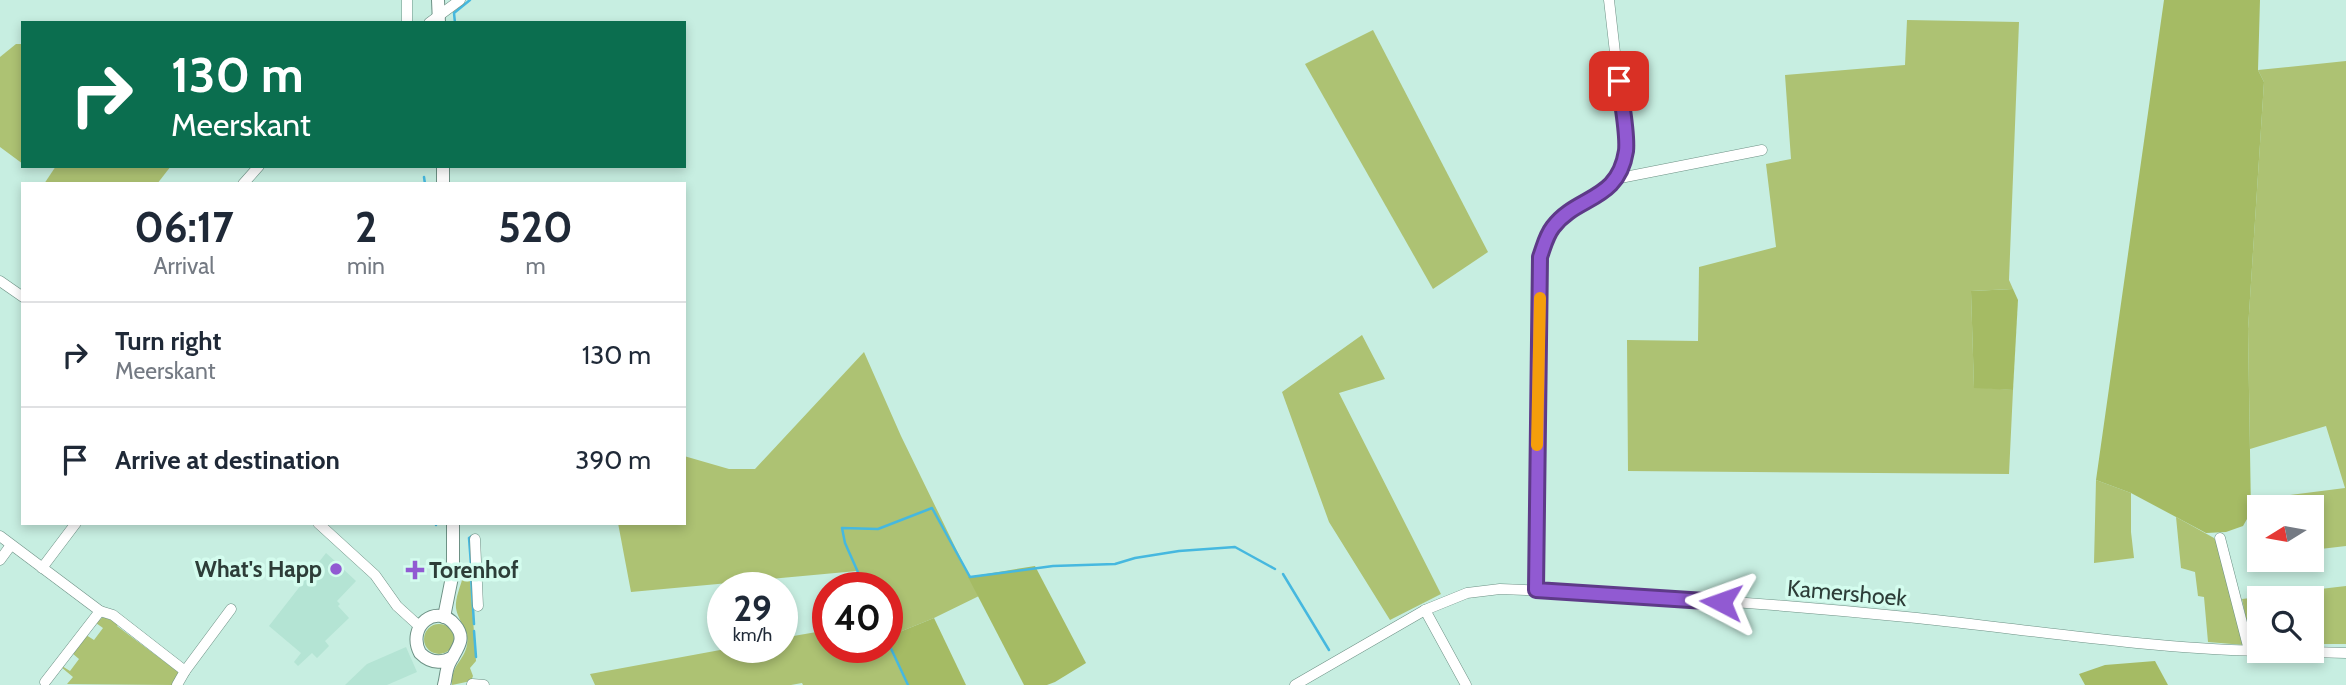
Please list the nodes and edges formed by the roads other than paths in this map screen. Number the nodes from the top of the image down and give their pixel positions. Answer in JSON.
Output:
{"nodes":[{"id":1,"x":407,"y":0,"type":"edge"},
{"id":2,"x":438,"y":0,"type":"edge"},
{"id":3,"x":460,"y":0,"type":"edge"},
{"id":4,"x":1609,"y":0,"type":"edge"},
{"id":5,"x":407,"y":21,"type":"edge"},
{"id":6,"x":436,"y":21,"type":"edge"},
{"id":7,"x":1762,"y":150,"type":"dead end"},
{"id":8,"x":257,"y":168,"type":"edge"},
{"id":9,"x":1615,"y":179,"type":"junction"},
{"id":10,"x":245,"y":182,"type":"edge"},
{"id":11,"x":0,"y":281,"type":"edge"},
{"id":12,"x":21,"y":296,"type":"edge"},
{"id":13,"x":75,"y":525,"type":"edge"},
{"id":14,"x":320,"y":525,"type":"edge"},
{"id":15,"x":453,"y":525,"type":"edge"},
{"id":16,"x":0,"y":536,"type":"edge"},
{"id":17,"x":2220,"y":538,"type":"dead end"},
{"id":18,"x":475,"y":539,"type":"dead end"},
{"id":19,"x":11,"y":545,"type":"junction"},
{"id":20,"x":0,"y":560,"type":"edge"},
{"id":21,"x":42,"y":568,"type":"junction"},
{"id":22,"x":476,"y":570,"type":"junction"},
{"id":23,"x":453,"y":572,"type":"junction"},
{"id":24,"x":1536,"y":590,"type":"junction"},
{"id":25,"x":478,"y":606,"type":"dead end"},
{"id":26,"x":231,"y":609,"type":"dead end"},
{"id":27,"x":1425,"y":610,"type":"junction"},
{"id":28,"x":100,"y":611,"type":"junction"},
{"id":29,"x":444,"y":617,"type":"junction"},
{"id":30,"x":419,"y":626,"type":"junction"},
{"id":31,"x":2247,"y":627,"type":"edge"},
{"id":32,"x":2247,"y":649,"type":"edge"},
{"id":33,"x":2324,"y":652,"type":"edge"},
{"id":34,"x":2346,"y":653,"type":"edge"},
{"id":35,"x":453,"y":657,"type":"junction"},
{"id":36,"x":435,"y":662,"type":"junction"},
{"id":37,"x":185,"y":671,"type":"junction"},
{"id":38,"x":45,"y":682,"type":"dead end"},
{"id":39,"x":472,"y":684,"type":"edge"},
{"id":40,"x":177,"y":685,"type":"edge"},
{"id":41,"x":443,"y":685,"type":"edge"},
{"id":42,"x":484,"y":685,"type":"edge"},
{"id":43,"x":1295,"y":685,"type":"edge"},
{"id":44,"x":1466,"y":685,"type":"edge"}],
"edges":[{"from":1,"to":5,"type":"street"},
{"from":2,"to":6,"type":"main road"},
{"from":3,"to":6,"type":"street"},
{"from":4,"to":9,"type":"street"},
{"from":7,"to":9,"type":"street"},
{"from":8,"to":10,"type":"street"},
{"from":9,"to":24,"type":"street"},
{"from":11,"to":12,"type":"street"},
{"from":13,"to":21,"type":"street"},
{"from":14,"to":30,"type":"street"},
{"from":15,"to":23,"type":"main road"},
{"from":16,"to":19,"type":"street"},
{"from":17,"to":31,"type":"street","name":"Kamershoek"},
{"from":18,"to":22,"type":"street"},
{"from":19,"to":20,"type":"street"},
{"from":19,"to":21,"type":"street"},
{"from":21,"to":28,"type":"street"},
{"from":22,"to":23,"type":"street"},
{"from":22,"to":25,"type":"street"},
{"from":23,"to":29,"type":"main road"},
{"from":24,"to":27,"type":"street","name":"Kamershoek"},
{"from":24,"to":32,"type":"street","name":"Kamershoek"},
{"from":26,"to":37,"type":"street"},
{"from":27,"to":43,"type":"street","name":"Kamershoek"},
{"from":27,"to":44,"type":"street"},
{"from":28,"to":37,"type":"street"},
{"from":28,"to":38,"type":"street"},
{"from":29,"to":30,"type":"main road"},
{"from":29,"to":35,"type":"main road"},
{"from":30,"to":36,"type":"main road"},
{"from":33,"to":34,"type":"street"},
{"from":35,"to":36,"type":"main road"},
{"from":35,"to":41,"type":"main road"},
{"from":36,"to":41,"type":"main road"},
{"from":37,"to":40,"type":"street"},
{"from":39,"to":42,"type":"street"}]}
